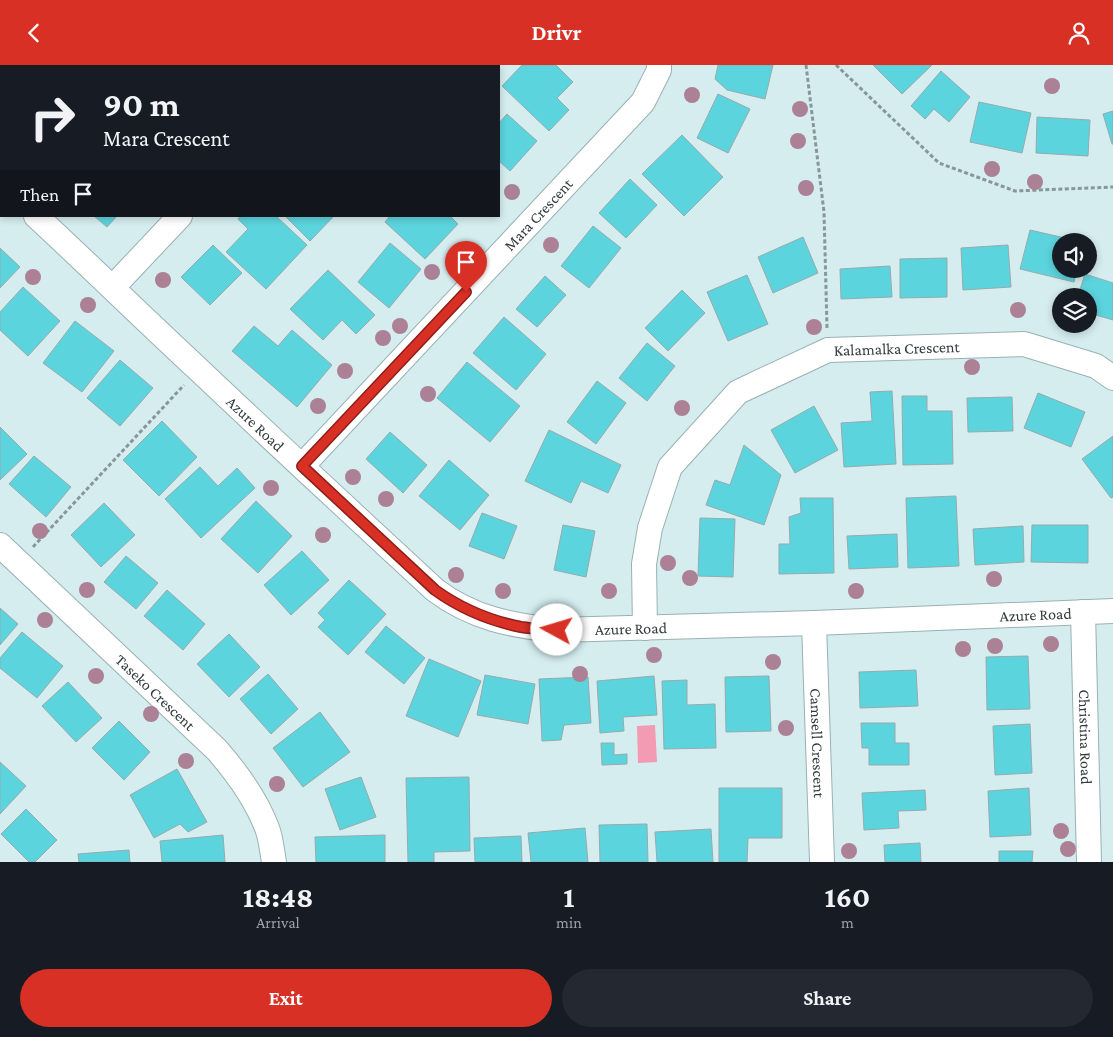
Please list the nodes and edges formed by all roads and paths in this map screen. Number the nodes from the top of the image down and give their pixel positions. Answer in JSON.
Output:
{"nodes":[{"id":1,"x":659,"y":65,"type":"edge"},
{"id":2,"x":806,"y":65,"type":"edge"},
{"id":3,"x":836,"y":65,"type":"edge"},
{"id":4,"x":1113,"y":187,"type":"edge"},
{"id":5,"x":37,"y":217,"type":"edge"},
{"id":6,"x":179,"y":217,"type":"edge"},
{"id":7,"x":113,"y":287,"type":"junction"},
{"id":8,"x":828,"y":351,"type":"junction"},
{"id":9,"x":198,"y":370,"type":"junction"},
{"id":10,"x":1113,"y":379,"type":"edge"},
{"id":11,"x":302,"y":466,"type":"junction"},
{"id":12,"x":0,"y":545,"type":"edge"},
{"id":13,"x":19,"y":562,"type":"junction"},
{"id":14,"x":1113,"y":611,"type":"edge"},
{"id":15,"x":1083,"y":612,"type":"junction"},
{"id":16,"x":814,"y":623,"type":"junction"},
{"id":17,"x":645,"y":628,"type":"junction"},
{"id":18,"x":274,"y":862,"type":"edge"},
{"id":19,"x":822,"y":862,"type":"edge"},
{"id":20,"x":1089,"y":862,"type":"edge"}],
"edges":[{"from":1,"to":11,"type":"street","name":"Mara Crescent"},
{"from":2,"to":8,"type":"path"},
{"from":3,"to":4,"type":"path"},
{"from":5,"to":7,"type":"street","name":"Azure Road"},
{"from":6,"to":7,"type":"street"},
{"from":7,"to":9,"type":"street","name":"Azure Road"},
{"from":8,"to":10,"type":"street","name":"Kalamalka Crescent"},
{"from":8,"to":17,"type":"street","name":"Kalamalka Crescent"},
{"from":9,"to":11,"type":"street","name":"Azure Road"},
{"from":9,"to":13,"type":"path"},
{"from":11,"to":17,"type":"street","name":"Azure Road"},
{"from":12,"to":13,"type":"street","name":"Taseko Crescent"},
{"from":13,"to":18,"type":"street","name":"Taseko Crescent"},
{"from":14,"to":15,"type":"street","name":"Azure Road"},
{"from":15,"to":16,"type":"street","name":"Azure Road"},
{"from":15,"to":20,"type":"street","name":"Christina Road"},
{"from":16,"to":17,"type":"street","name":"Azure Road"},
{"from":16,"to":19,"type":"street","name":"Camsell Crescent"}]}
